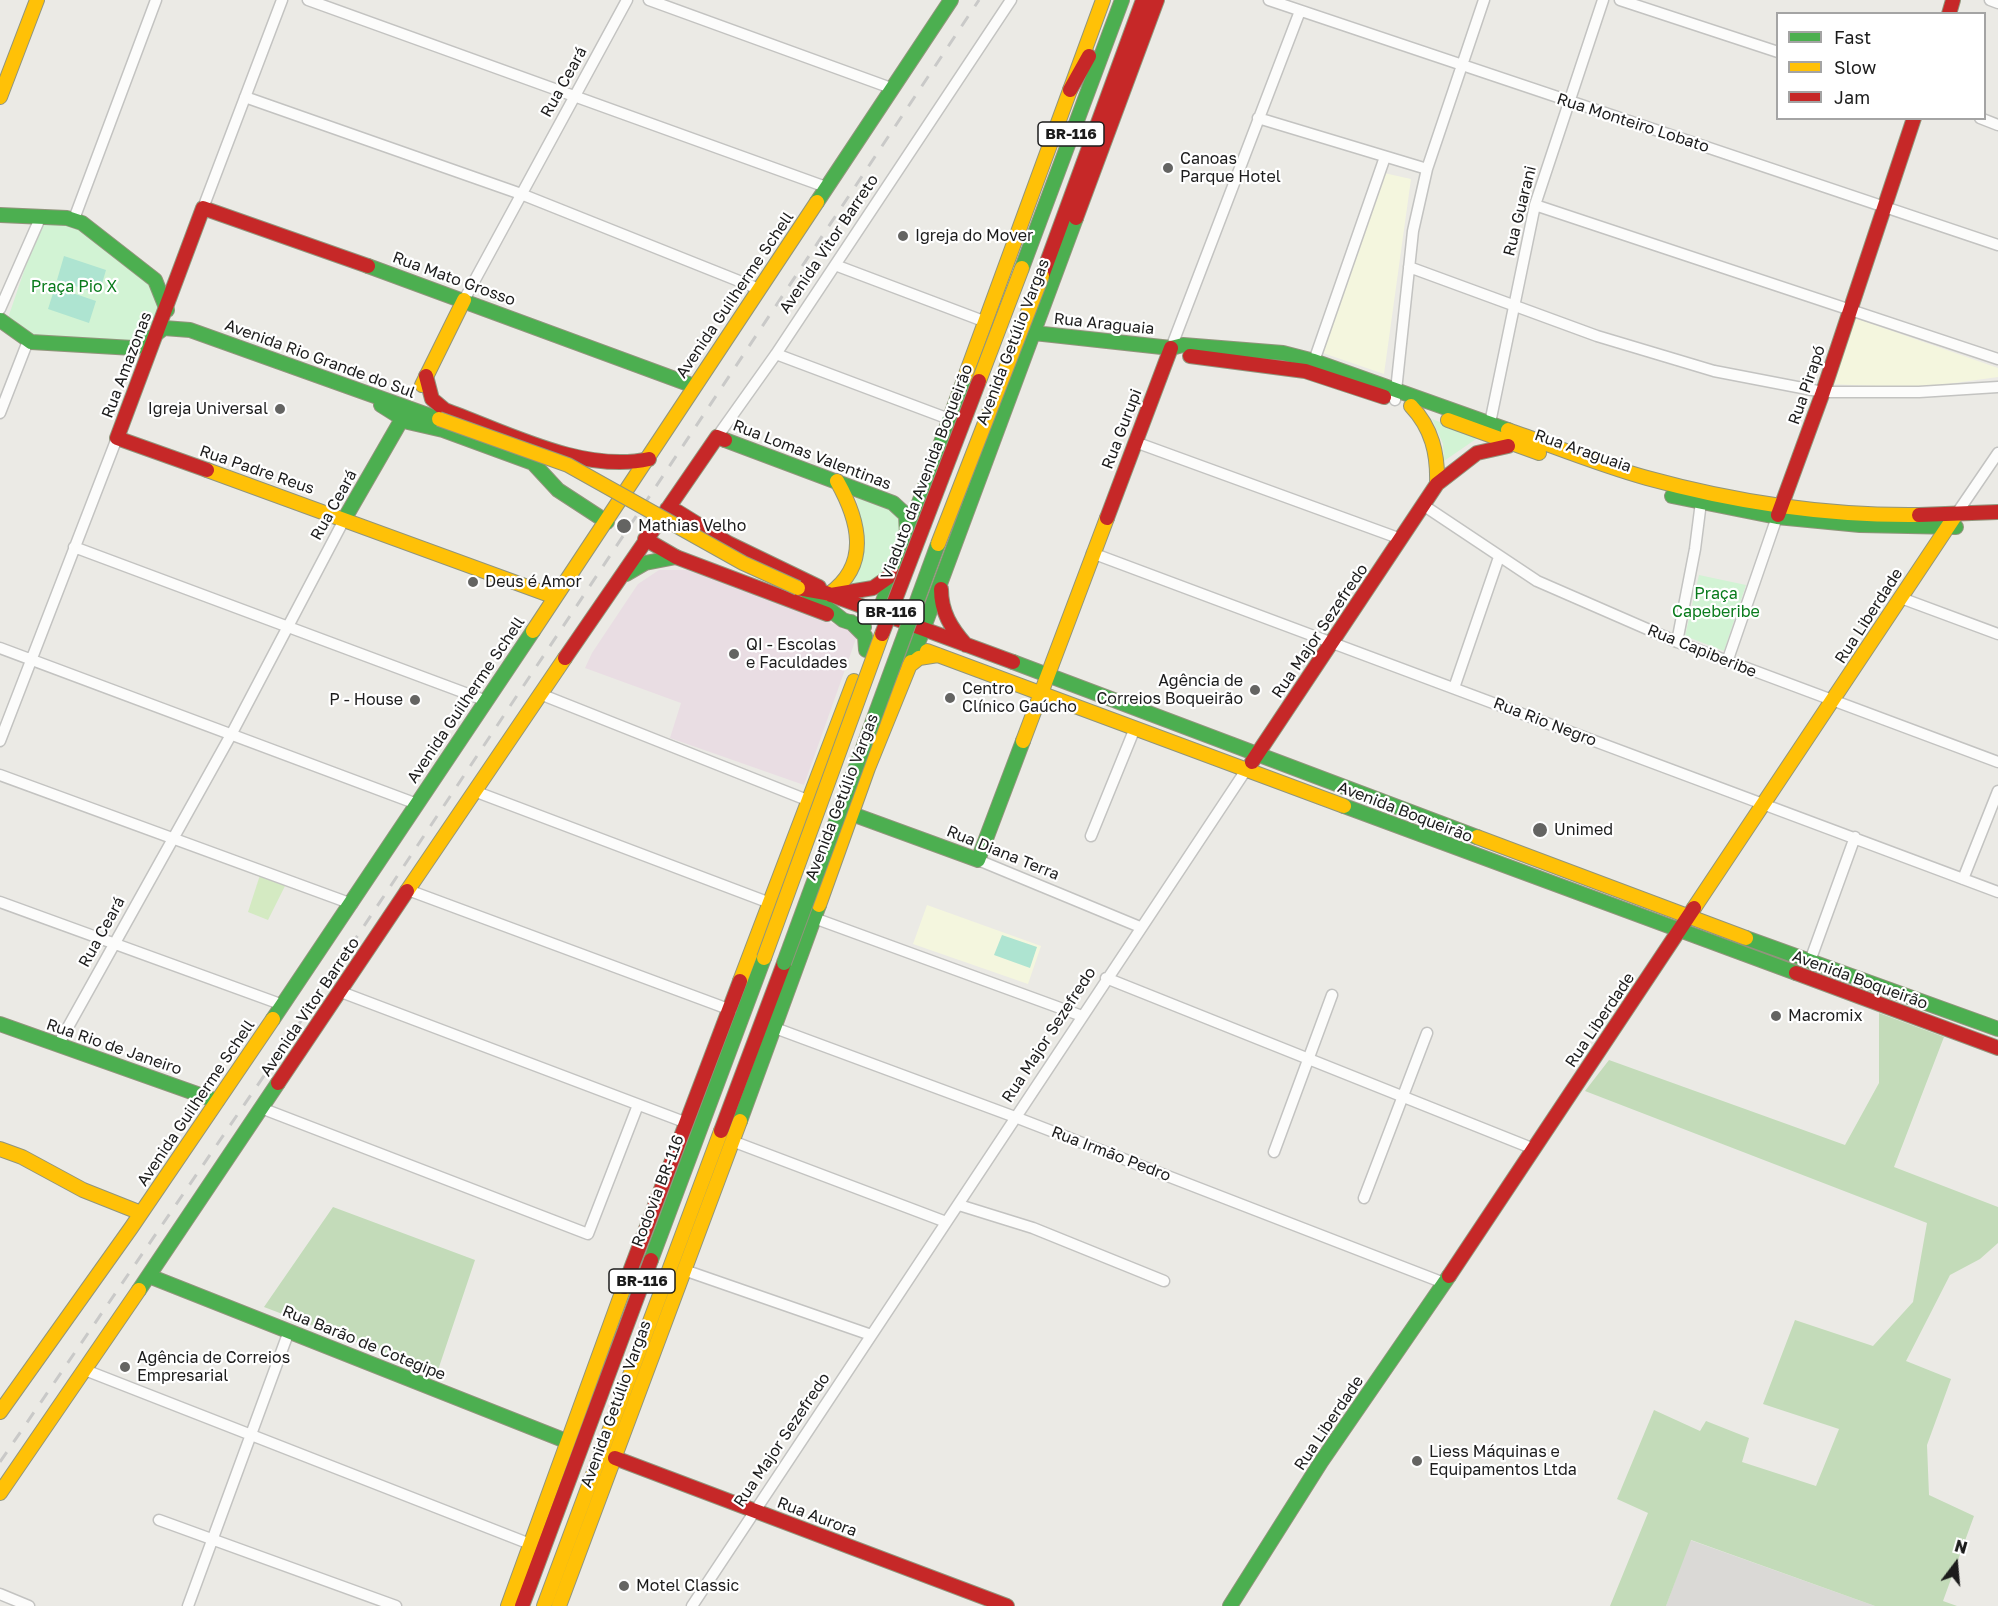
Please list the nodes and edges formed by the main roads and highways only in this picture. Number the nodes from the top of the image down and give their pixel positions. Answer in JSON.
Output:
{"nodes":[{"id":1,"x":37,"y":0,"type":"edge"},
{"id":2,"x":951,"y":0,"type":"edge"},
{"id":3,"x":1103,"y":0,"type":"edge"},
{"id":4,"x":1121,"y":0,"type":"edge"},
{"id":5,"x":1143,"y":0,"type":"edge"},
{"id":6,"x":1148,"y":0,"type":"edge"},
{"id":7,"x":1157,"y":0,"type":"edge"},
{"id":8,"x":1147,"y":28,"type":"junction"},
{"id":9,"x":1070,"y":90,"type":"junction"},
{"id":10,"x":0,"y":97,"type":"edge"},
{"id":11,"x":1913,"y":120,"type":"edge"},
{"id":12,"x":203,"y":208,"type":"joint"},
{"id":13,"x":0,"y":215,"type":"edge"},
{"id":14,"x":464,"y":300,"type":"junction"},
{"id":15,"x":166,"y":308,"type":"junction"},
{"id":16,"x":0,"y":320,"type":"edge"},
{"id":17,"x":159,"y":330,"type":"junction"},
{"id":18,"x":190,"y":330,"type":"junction"},
{"id":19,"x":1034,"y":333,"type":"junction"},
{"id":20,"x":1171,"y":348,"type":"junction"},
{"id":21,"x":426,"y":376,"type":"junction"},
{"id":22,"x":694,"y":386,"type":"junction"},
{"id":23,"x":353,"y":387,"type":"junction"},
{"id":24,"x":1396,"y":395,"type":"junction"},
{"id":25,"x":1431,"y":413,"type":"junction"},
{"id":26,"x":434,"y":418,"type":"junction"},
{"id":27,"x":402,"y":419,"type":"junction"},
{"id":28,"x":1488,"y":435,"type":"junction"},
{"id":29,"x":717,"y":437,"type":"joint"},
{"id":30,"x":117,"y":438,"type":"joint"},
{"id":31,"x":649,"y":459,"type":"junction"},
{"id":32,"x":837,"y":481,"type":"junction"},
{"id":33,"x":1437,"y":484,"type":"junction"},
{"id":34,"x":672,"y":508,"type":"junction"},
{"id":35,"x":1779,"y":511,"type":"junction"},
{"id":36,"x":1998,"y":512,"type":"edge"},
{"id":37,"x":1955,"y":516,"type":"junction"},
{"id":38,"x":345,"y":519,"type":"junction"},
{"id":39,"x":607,"y":522,"type":"junction"},
{"id":40,"x":1998,"y":523,"type":"edge"},
{"id":41,"x":1947,"y":528,"type":"junction"},
{"id":42,"x":908,"y":535,"type":"junction"},
{"id":43,"x":645,"y":539,"type":"junction"},
{"id":44,"x":901,"y":555,"type":"junction"},
{"id":45,"x":676,"y":557,"type":"junction"},
{"id":46,"x":894,"y":572,"type":"junction"},
{"id":47,"x":944,"y":572,"type":"junction"},
{"id":48,"x":618,"y":581,"type":"junction"},
{"id":49,"x":802,"y":590,"type":"junction"},
{"id":50,"x":829,"y":594,"type":"junction"},
{"id":51,"x":555,"y":597,"type":"junction"},
{"id":52,"x":879,"y":612,"type":"junction"},
{"id":53,"x":847,"y":621,"type":"junction"},
{"id":54,"x":923,"y":628,"type":"junction"},
{"id":55,"x":873,"y":630,"type":"junction"},
{"id":56,"x":966,"y":645,"type":"junction"},
{"id":57,"x":917,"y":647,"type":"junction"},
{"id":58,"x":866,"y":650,"type":"junction"},
{"id":59,"x":938,"y":655,"type":"junction"},
{"id":60,"x":909,"y":666,"type":"junction"},
{"id":61,"x":1046,"y":676,"type":"junction"},
{"id":62,"x":851,"y":689,"type":"junction"},
{"id":63,"x":1040,"y":693,"type":"junction"},
{"id":64,"x":894,"y":705,"type":"junction"},
{"id":65,"x":1257,"y":755,"type":"junction"},
{"id":66,"x":1246,"y":770,"type":"junction"},
{"id":67,"x":852,"y":814,"type":"junction"},
{"id":68,"x":978,"y":860,"type":"joint"},
{"id":69,"x":1688,"y":917,"type":"junction"},
{"id":70,"x":1679,"y":931,"type":"junction"},
{"id":71,"x":764,"y":958,"type":"joint"},
{"id":72,"x":0,"y":1024,"type":"edge"},
{"id":73,"x":1998,"y":1029,"type":"edge"},
{"id":74,"x":1998,"y":1048,"type":"edge"},
{"id":75,"x":217,"y":1101,"type":"junction"},
{"id":76,"x":0,"y":1149,"type":"edge"},
{"id":77,"x":141,"y":1213,"type":"junction"},
{"id":78,"x":149,"y":1276,"type":"junction"},
{"id":79,"x":612,"y":1323,"type":"junction"},
{"id":80,"x":657,"y":1340,"type":"junction"},
{"id":81,"x":597,"y":1401,"type":"junction"},
{"id":82,"x":618,"y":1407,"type":"junction"},
{"id":83,"x":0,"y":1412,"type":"edge"},
{"id":84,"x":566,"y":1442,"type":"junction"},
{"id":85,"x":615,"y":1458,"type":"junction"},
{"id":86,"x":0,"y":1493,"type":"edge"},
{"id":87,"x":508,"y":1606,"type":"edge"},
{"id":88,"x":522,"y":1606,"type":"edge"},
{"id":89,"x":544,"y":1606,"type":"edge"},
{"id":90,"x":559,"y":1606,"type":"edge"},
{"id":91,"x":1007,"y":1606,"type":"edge"},
{"id":92,"x":1230,"y":1606,"type":"edge"}],
"edges":[{"from":1,"to":10,"type":"main road"},
{"from":2,"to":22,"type":"main road","name":"Avenida Guilherme Schell"},
{"from":3,"to":9,"type":"main road","name":"Avenida Getúlio Vargas"},
{"from":4,"to":9,"type":"main road","number":"BR-116"},
{"from":4,"to":71,"type":"main road","name":"Viaduto da Avenida Boqueirão","number":"BR-116","bridge":true},
{"from":5,"to":82,"type":"main road","number":"BR-116","bridge":true},
{"from":6,"to":8,"type":"main road"},
{"from":7,"to":8,"type":"main road","name":"Avenida Getúlio Vargas"},
{"from":8,"to":19,"type":"main road","name":"Avenida Getúlio Vargas"},
{"from":9,"to":42,"type":"main road","name":"Avenida Getúlio Vargas"},
{"from":11,"to":35,"type":"main road","name":"Rua Pirapó"},
{"from":12,"to":14,"type":"main road","name":"Rua Mato Grosso"},
{"from":12,"to":15,"type":"main road","name":"Rua Amazonas"},
{"from":13,"to":15,"type":"main road","name":"Avenida Rio Grande do Sul"},
{"from":14,"to":21,"type":"main road","name":"Rua Ceará"},
{"from":14,"to":22,"type":"main road","name":"Rua Mato Grosso"},
{"from":15,"to":17,"type":"main road","name":"Rua Amazonas"},
{"from":15,"to":18,"type":"main road","name":"Avenida Rio Grande do Sul"},
{"from":16,"to":17,"type":"main road"},
{"from":17,"to":18,"type":"main road","name":"Avenida Rio Grande do Sul"},
{"from":17,"to":30,"type":"main road","name":"Rua Amazonas"},
{"from":18,"to":23,"type":"main road","name":"Avenida Rio Grande do Sul"},
{"from":19,"to":20,"type":"main road","name":"Rua Araguaia"},
{"from":19,"to":47,"type":"main road","name":"Avenida Getúlio Vargas"},
{"from":20,"to":24,"type":"main road","name":"Rua Araguaia"},
{"from":20,"to":24,"type":"main road","name":"Rua Araguaia"},
{"from":20,"to":61,"type":"main road","name":"Rua Gurupi"},
{"from":21,"to":26,"type":"main road","name":"Rua Ceará"},
{"from":21,"to":31,"type":"main road"},
{"from":22,"to":31,"type":"main road","name":"Avenida Guilherme Schell"},
{"from":23,"to":26,"type":"main road","name":"Avenida Rio Grande do Sul"},
{"from":23,"to":27,"type":"main road"},
{"from":24,"to":25,"type":"main road","name":"Rua Araguaia"},
{"from":24,"to":25,"type":"main road","name":"Rua Araguaia"},
{"from":25,"to":28,"type":"main road","name":"Rua Araguaia"},
{"from":25,"to":33,"type":"main road"},
{"from":26,"to":27,"type":"main road"},
{"from":26,"to":49,"type":"main road","name":"Avenida Boqueirão","bridge":true},
{"from":27,"to":38,"type":"main road","name":"Rua Ceará"},
{"from":27,"to":39,"type":"main road"},
{"from":28,"to":33,"type":"main road","name":"Rua Major Sezefredo"},
{"from":28,"to":35,"type":"main road","name":"Rua Araguaia"},
{"from":28,"to":35,"type":"main road","name":"Rua Araguaia"},
{"from":29,"to":32,"type":"main road","name":"Rua Lomas Valentinas"},
{"from":29,"to":34,"type":"main road","name":"Avenida Vitor Barreto"},
{"from":30,"to":38,"type":"main road","name":"Rua Padre Reus"},
{"from":31,"to":39,"type":"main road","name":"Avenida Guilherme Schell"},
{"from":32,"to":42,"type":"main road","name":"Rua Lomas Valentinas"},
{"from":32,"to":50,"type":"main road"},
{"from":33,"to":65,"type":"main road","name":"Rua Major Sezefredo"},
{"from":34,"to":43,"type":"main road","name":"Avenida Vitor Barreto"},
{"from":34,"to":50,"type":"main road"},
{"from":35,"to":37,"type":"main road","name":"Rua Araguaia"},
{"from":35,"to":41,"type":"main road","name":"Rua Araguaia"},
{"from":36,"to":37,"type":"main road","name":"Rua Araguaia"},
{"from":37,"to":41,"type":"main road","name":"Rua Liberdade"},
{"from":38,"to":51,"type":"main road","name":"Rua Padre Reus"},
{"from":39,"to":51,"type":"main road","name":"Avenida Guilherme Schell"},
{"from":40,"to":41,"type":"main road","name":"Rua Araguaia"},
{"from":41,"to":69,"type":"main road","name":"Rua Liberdade"},
{"from":42,"to":44,"type":"main road","name":"Avenida Getúlio Vargas"},
{"from":43,"to":45,"type":"main road"},
{"from":43,"to":48,"type":"main road","name":"Avenida Vitor Barreto"},
{"from":44,"to":46,"type":"main road","name":"Avenida Getúlio Vargas"},
{"from":44,"to":47,"type":"main road"},
{"from":45,"to":48,"type":"main road"},
{"from":45,"to":53,"type":"main road"},
{"from":46,"to":50,"type":"main road"},
{"from":46,"to":52,"type":"main road","name":"Avenida Getúlio Vargas"},
{"from":47,"to":54,"type":"main road","name":"Avenida Getúlio Vargas"},
{"from":47,"to":56,"type":"main road"},
{"from":48,"to":78,"type":"main road","name":"Avenida Vitor Barreto"},
{"from":49,"to":50,"type":"main road","name":"Avenida Boqueirão"},
{"from":49,"to":53,"type":"main road","name":"Avenida Boqueirão"},
{"from":50,"to":52,"type":"main road","name":"Avenida Boqueirão"},
{"from":51,"to":75,"type":"main road","name":"Avenida Guilherme Schell"},
{"from":52,"to":54,"type":"main road","name":"Avenida Boqueirão"},
{"from":52,"to":55,"type":"main road","name":"Avenida Getúlio Vargas"},
{"from":53,"to":55,"type":"main road","name":"Avenida Boqueirão"},
{"from":53,"to":58,"type":"main road"},
{"from":54,"to":56,"type":"main road","name":"Avenida Boqueirão"},
{"from":54,"to":57,"type":"main road","name":"Avenida Getúlio Vargas"},
{"from":55,"to":57,"type":"main road","name":"Avenida Boqueirão"},
{"from":55,"to":58,"type":"main road","name":"Avenida Getúlio Vargas"},
{"from":56,"to":61,"type":"main road","name":"Avenida Boqueirão"},
{"from":57,"to":59,"type":"main road","name":"Avenida Boqueirão"},
{"from":57,"to":60,"type":"main road","name":"Avenida Getúlio Vargas"},
{"from":58,"to":62,"type":"main road","name":"Avenida Getúlio Vargas"},
{"from":59,"to":60,"type":"main road"},
{"from":59,"to":63,"type":"main road","name":"Avenida Boqueirão"},
{"from":60,"to":64,"type":"main road","name":"Avenida Getúlio Vargas"},
{"from":61,"to":63,"type":"main road","name":"Rua Gurupi"},
{"from":61,"to":65,"type":"main road","name":"Avenida Boqueirão"},
{"from":62,"to":64,"type":"main road"},
{"from":62,"to":79,"type":"main road","name":"Avenida Getúlio Vargas"},
{"from":63,"to":66,"type":"main road","name":"Avenida Boqueirão"},
{"from":63,"to":68,"type":"main road","name":"Rua Gurupi"},
{"from":64,"to":67,"type":"main road","name":"Avenida Getúlio Vargas"},
{"from":65,"to":66,"type":"main road","name":"Rua Major Sezefredo"},
{"from":65,"to":69,"type":"main road","name":"Avenida Boqueirão"},
{"from":66,"to":70,"type":"main road","name":"Avenida Boqueirão"},
{"from":67,"to":68,"type":"main road","name":"Rua Diana Terra"},
{"from":67,"to":80,"type":"main road","name":"Avenida Getúlio Vargas"},
{"from":69,"to":70,"type":"main road","name":"Rua Liberdade"},
{"from":69,"to":73,"type":"main road","name":"Avenida Boqueirão"},
{"from":70,"to":74,"type":"main road","name":"Avenida Boqueirão"},
{"from":70,"to":92,"type":"main road","name":"Rua Liberdade"},
{"from":71,"to":81,"type":"main road","name":"Rodovia BR-116","number":"BR-116"},
{"from":72,"to":75,"type":"main road","name":"Rua Rio de Janeiro"},
{"from":75,"to":77,"type":"main road","name":"Avenida Guilherme Schell"},
{"from":76,"to":77,"type":"main road"},
{"from":77,"to":83,"type":"main road","name":"Avenida Guilherme Schell"},
{"from":78,"to":84,"type":"main road","name":"Rua Barão de Cotegipe"},
{"from":78,"to":86,"type":"main road","name":"Avenida Vitor Barreto"},
{"from":79,"to":81,"type":"main road","number":"BR-116"},
{"from":79,"to":84,"type":"main road","name":"Avenida Getúlio Vargas"},
{"from":80,"to":82,"type":"main road","number":"BR-116"},
{"from":80,"to":85,"type":"main road","name":"Avenida Getúlio Vargas"},
{"from":81,"to":88,"type":"main road","name":"Rodovia BR-116","number":"BR-116"},
{"from":82,"to":89,"type":"main road","number":"BR-116"},
{"from":84,"to":87,"type":"main road","name":"Avenida Getúlio Vargas"},
{"from":85,"to":90,"type":"main road","name":"Avenida Getúlio Vargas"},
{"from":85,"to":91,"type":"main road","name":"Rua Aurora"}]}
